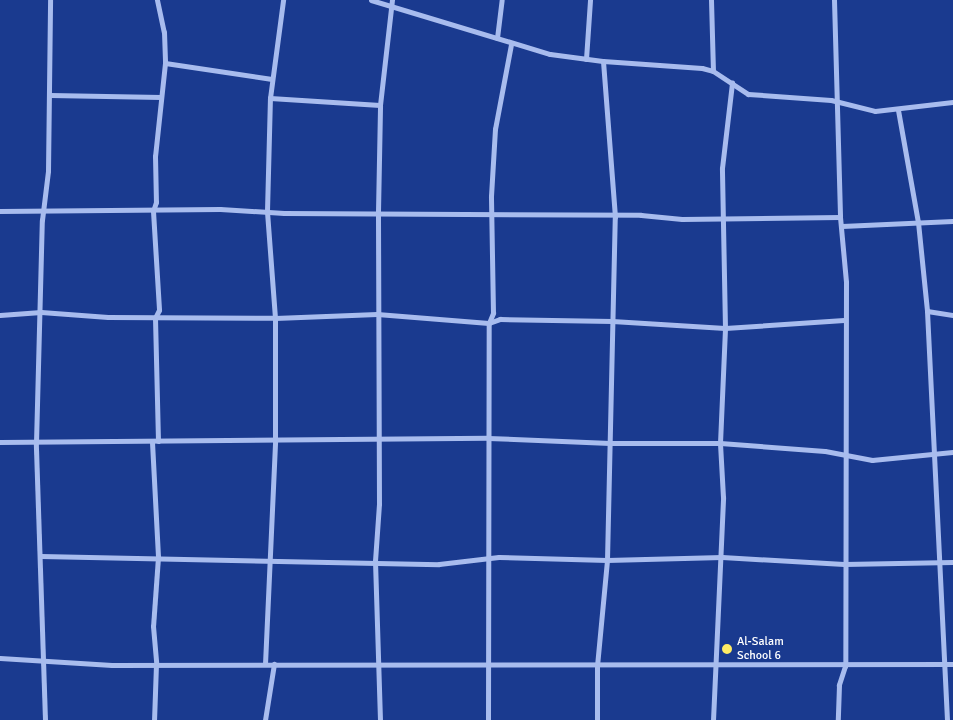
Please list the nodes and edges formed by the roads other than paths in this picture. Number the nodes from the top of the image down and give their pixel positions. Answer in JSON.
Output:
{"nodes":[{"id":1,"x":50,"y":0,"type":"edge"},
{"id":2,"x":157,"y":0,"type":"edge"},
{"id":3,"x":283,"y":0,"type":"edge"},
{"id":4,"x":371,"y":0,"type":"edge"},
{"id":5,"x":502,"y":0,"type":"edge"},
{"id":6,"x":590,"y":0,"type":"edge"},
{"id":7,"x":711,"y":0,"type":"edge"},
{"id":8,"x":834,"y":0,"type":"edge"},
{"id":9,"x":392,"y":3,"type":"edge"},
{"id":10,"x":496,"y":38,"type":"junction"},
{"id":11,"x":511,"y":44,"type":"junction"},
{"id":12,"x":586,"y":59,"type":"junction"},
{"id":13,"x":603,"y":62,"type":"junction"},
{"id":14,"x":165,"y":63,"type":"junction"},
{"id":15,"x":713,"y":71,"type":"junction"},
{"id":16,"x":272,"y":79,"type":"junction"},
{"id":17,"x":732,"y":83,"type":"junction"},
{"id":18,"x":50,"y":95,"type":"junction"},
{"id":19,"x":161,"y":97,"type":"junction"},
{"id":20,"x":270,"y":98,"type":"junction"},
{"id":21,"x":838,"y":101,"type":"junction"},
{"id":22,"x":953,"y":102,"type":"edge"},
{"id":23,"x":380,"y":105,"type":"junction"},
{"id":24,"x":898,"y":110,"type":"junction"},
{"id":25,"x":44,"y":210,"type":"junction"},
{"id":26,"x":152,"y":210,"type":"junction"},
{"id":27,"x":0,"y":211,"type":"edge"},
{"id":28,"x":267,"y":211,"type":"junction"},
{"id":29,"x":378,"y":212,"type":"junction"},
{"id":30,"x":492,"y":215,"type":"junction"},
{"id":31,"x":840,"y":216,"type":"junction"},
{"id":32,"x":615,"y":217,"type":"junction"},
{"id":33,"x":722,"y":217,"type":"junction"},
{"id":34,"x":953,"y":221,"type":"edge"},
{"id":35,"x":918,"y":222,"type":"junction"},
{"id":36,"x":842,"y":226,"type":"junction"},
{"id":37,"x":927,"y":311,"type":"junction"},
{"id":38,"x":41,"y":312,"type":"junction"},
{"id":39,"x":377,"y":314,"type":"junction"},
{"id":40,"x":0,"y":315,"type":"edge"},
{"id":41,"x":953,"y":315,"type":"edge"},
{"id":42,"x":155,"y":318,"type":"junction"},
{"id":43,"x":275,"y":318,"type":"junction"},
{"id":44,"x":844,"y":320,"type":"junction"},
{"id":45,"x":612,"y":321,"type":"junction"},
{"id":46,"x":489,"y":323,"type":"junction"},
{"id":47,"x":725,"y":328,"type":"junction"},
{"id":48,"x":488,"y":438,"type":"junction"},
{"id":49,"x":377,"y":440,"type":"junction"},
{"id":50,"x":275,"y":441,"type":"junction"},
{"id":51,"x":0,"y":442,"type":"edge"},
{"id":52,"x":155,"y":442,"type":"junction"},
{"id":53,"x":36,"y":443,"type":"junction"},
{"id":54,"x":610,"y":443,"type":"junction"},
{"id":55,"x":720,"y":443,"type":"junction"},
{"id":56,"x":953,"y":452,"type":"edge"},
{"id":57,"x":934,"y":454,"type":"junction"},
{"id":58,"x":843,"y":455,"type":"junction"},
{"id":59,"x":41,"y":556,"type":"junction"},
{"id":60,"x":158,"y":557,"type":"junction"},
{"id":61,"x":722,"y":557,"type":"junction"},
{"id":62,"x":488,"y":560,"type":"junction"},
{"id":63,"x":607,"y":560,"type":"junction"},
{"id":64,"x":269,"y":561,"type":"junction"},
{"id":65,"x":375,"y":562,"type":"junction"},
{"id":66,"x":953,"y":562,"type":"edge"},
{"id":67,"x":940,"y":563,"type":"junction"},
{"id":68,"x":844,"y":564,"type":"junction"},
{"id":69,"x":0,"y":658,"type":"edge"},
{"id":70,"x":43,"y":660,"type":"junction"},
{"id":71,"x":378,"y":662,"type":"junction"},
{"id":72,"x":490,"y":663,"type":"junction"},
{"id":73,"x":715,"y":663,"type":"junction"},
{"id":74,"x":156,"y":664,"type":"junction"},
{"id":75,"x":265,"y":664,"type":"junction"},
{"id":76,"x":274,"y":664,"type":"junction"},
{"id":77,"x":942,"y":664,"type":"junction"},
{"id":78,"x":953,"y":664,"type":"edge"},
{"id":79,"x":597,"y":666,"type":"junction"},
{"id":80,"x":845,"y":666,"type":"junction"},
{"id":81,"x":45,"y":720,"type":"edge"},
{"id":82,"x":154,"y":720,"type":"edge"},
{"id":83,"x":265,"y":720,"type":"edge"},
{"id":84,"x":380,"y":720,"type":"edge"},
{"id":85,"x":488,"y":720,"type":"edge"},
{"id":86,"x":597,"y":720,"type":"edge"},
{"id":87,"x":713,"y":720,"type":"edge"},
{"id":88,"x":838,"y":720,"type":"edge"},
{"id":89,"x":947,"y":720,"type":"edge"}],
"edges":[{"from":1,"to":18,"type":"street"},
{"from":2,"to":14,"type":"street"},
{"from":3,"to":16,"type":"street"},
{"from":4,"to":9,"type":"street"},
{"from":5,"to":10,"type":"street"},
{"from":6,"to":12,"type":"street"},
{"from":7,"to":15,"type":"street"},
{"from":8,"to":21,"type":"street"},
{"from":9,"to":10,"type":"street"},
{"from":9,"to":23,"type":"street"},
{"from":10,"to":11,"type":"street"},
{"from":11,"to":12,"type":"street"},
{"from":11,"to":30,"type":"street"},
{"from":12,"to":13,"type":"street"},
{"from":13,"to":15,"type":"street"},
{"from":13,"to":32,"type":"street"},
{"from":14,"to":16,"type":"street"},
{"from":14,"to":19,"type":"street"},
{"from":15,"to":17,"type":"street"},
{"from":16,"to":20,"type":"street"},
{"from":17,"to":21,"type":"street"},
{"from":17,"to":33,"type":"street"},
{"from":18,"to":19,"type":"street"},
{"from":18,"to":25,"type":"street"},
{"from":19,"to":26,"type":"street"},
{"from":20,"to":23,"type":"street"},
{"from":20,"to":28,"type":"street"},
{"from":21,"to":24,"type":"street"},
{"from":21,"to":31,"type":"street"},
{"from":22,"to":24,"type":"street"},
{"from":23,"to":29,"type":"street"},
{"from":24,"to":35,"type":"street"},
{"from":25,"to":26,"type":"street"},
{"from":25,"to":27,"type":"street"},
{"from":25,"to":38,"type":"street"},
{"from":26,"to":28,"type":"street"},
{"from":26,"to":42,"type":"street"},
{"from":28,"to":29,"type":"street"},
{"from":28,"to":43,"type":"street"},
{"from":29,"to":30,"type":"street"},
{"from":29,"to":39,"type":"street"},
{"from":30,"to":32,"type":"street"},
{"from":30,"to":46,"type":"street"},
{"from":31,"to":33,"type":"street"},
{"from":31,"to":36,"type":"street"},
{"from":32,"to":33,"type":"street"},
{"from":32,"to":45,"type":"street"},
{"from":33,"to":47,"type":"street"},
{"from":34,"to":35,"type":"street"},
{"from":35,"to":36,"type":"street"},
{"from":35,"to":37,"type":"street"},
{"from":36,"to":44,"type":"street"},
{"from":37,"to":41,"type":"street"},
{"from":37,"to":57,"type":"street"},
{"from":38,"to":40,"type":"street"},
{"from":38,"to":42,"type":"street"},
{"from":38,"to":53,"type":"street"},
{"from":39,"to":43,"type":"street"},
{"from":39,"to":46,"type":"street"},
{"from":39,"to":49,"type":"street"},
{"from":42,"to":43,"type":"street"},
{"from":42,"to":52,"type":"street"},
{"from":43,"to":50,"type":"street"},
{"from":44,"to":47,"type":"street"},
{"from":44,"to":58,"type":"street"},
{"from":45,"to":46,"type":"street"},
{"from":45,"to":47,"type":"street"},
{"from":45,"to":54,"type":"street"},
{"from":46,"to":48,"type":"street"},
{"from":47,"to":55,"type":"street"},
{"from":48,"to":49,"type":"street"},
{"from":48,"to":54,"type":"street"},
{"from":48,"to":62,"type":"street"},
{"from":49,"to":50,"type":"street"},
{"from":49,"to":65,"type":"street"},
{"from":50,"to":52,"type":"street"},
{"from":50,"to":64,"type":"street"},
{"from":51,"to":53,"type":"street"},
{"from":52,"to":53,"type":"street"},
{"from":52,"to":60,"type":"street"},
{"from":53,"to":59,"type":"street"},
{"from":54,"to":55,"type":"street"},
{"from":54,"to":63,"type":"street"},
{"from":55,"to":58,"type":"street"},
{"from":55,"to":61,"type":"street"},
{"from":56,"to":57,"type":"street"},
{"from":57,"to":58,"type":"street"},
{"from":57,"to":67,"type":"street"},
{"from":58,"to":68,"type":"street"},
{"from":59,"to":60,"type":"street"},
{"from":59,"to":70,"type":"street"},
{"from":60,"to":64,"type":"street"},
{"from":60,"to":74,"type":"street"},
{"from":61,"to":63,"type":"street"},
{"from":61,"to":68,"type":"street"},
{"from":61,"to":73,"type":"street"},
{"from":62,"to":63,"type":"street"},
{"from":62,"to":65,"type":"street"},
{"from":62,"to":72,"type":"street"},
{"from":63,"to":79,"type":"street"},
{"from":64,"to":65,"type":"street"},
{"from":64,"to":75,"type":"street"},
{"from":65,"to":71,"type":"street"},
{"from":66,"to":67,"type":"street"},
{"from":67,"to":68,"type":"street"},
{"from":67,"to":77,"type":"street"},
{"from":68,"to":80,"type":"street"},
{"from":69,"to":70,"type":"street"},
{"from":70,"to":74,"type":"street"},
{"from":70,"to":81,"type":"street"},
{"from":71,"to":72,"type":"street"},
{"from":71,"to":76,"type":"street"},
{"from":71,"to":84,"type":"street"},
{"from":72,"to":79,"type":"street"},
{"from":72,"to":85,"type":"street"},
{"from":73,"to":79,"type":"street"},
{"from":73,"to":80,"type":"street"},
{"from":73,"to":87,"type":"street"},
{"from":74,"to":75,"type":"street"},
{"from":74,"to":82,"type":"street"},
{"from":75,"to":76,"type":"street"},
{"from":76,"to":83,"type":"street"},
{"from":77,"to":78,"type":"street"},
{"from":77,"to":80,"type":"street"},
{"from":77,"to":89,"type":"street"},
{"from":79,"to":86,"type":"street"},
{"from":80,"to":88,"type":"street"}]}
